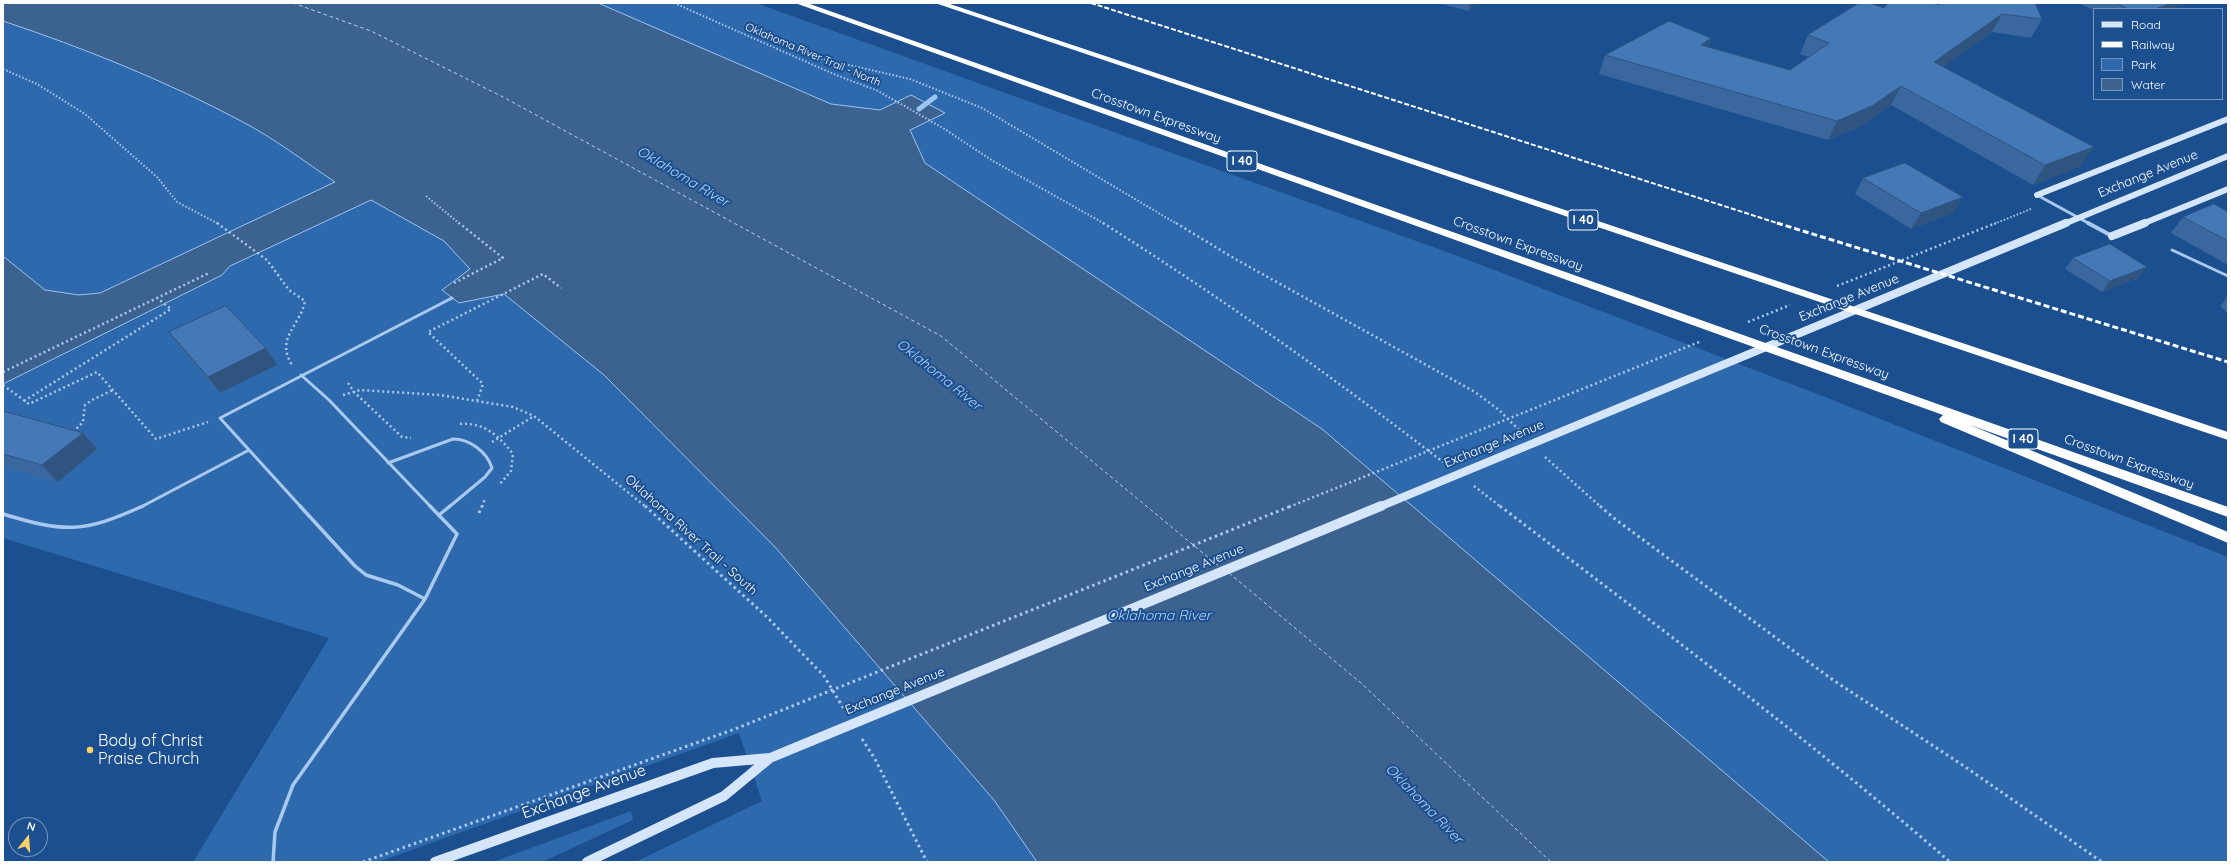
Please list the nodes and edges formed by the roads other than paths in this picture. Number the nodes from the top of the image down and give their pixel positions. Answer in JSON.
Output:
{"nodes":[{"id":1,"x":799,"y":3,"type":"edge"},
{"id":2,"x":939,"y":3,"type":"edge"},
{"id":3,"x":2228,"y":119,"type":"edge"},
{"id":4,"x":2228,"y":156,"type":"edge"},
{"id":5,"x":2228,"y":189,"type":"edge"},
{"id":6,"x":2037,"y":195,"type":"joint"},
{"id":7,"x":2112,"y":236,"type":"joint"},
{"id":8,"x":2172,"y":250,"type":"dead end"},
{"id":9,"x":2228,"y":276,"type":"edge"},
{"id":10,"x":452,"y":298,"type":"dead end"},
{"id":11,"x":1819,"y":365,"type":"junction"},
{"id":12,"x":301,"y":375,"type":"junction"},
{"id":13,"x":2182,"y":420,"type":"junction"},
{"id":14,"x":2228,"y":430,"type":"edge"},
{"id":15,"x":2228,"y":436,"type":"edge"},
{"id":16,"x":249,"y":450,"type":"junction"},
{"id":17,"x":388,"y":463,"type":"junction"},
{"id":18,"x":2228,"y":512,"type":"edge"},
{"id":19,"x":3,"y":514,"type":"edge"},
{"id":20,"x":439,"y":515,"type":"junction"},
{"id":21,"x":2228,"y":538,"type":"edge"},
{"id":22,"x":425,"y":599,"type":"junction"},
{"id":23,"x":770,"y":758,"type":"junction"},
{"id":24,"x":273,"y":862,"type":"edge"},
{"id":25,"x":435,"y":862,"type":"edge"},
{"id":26,"x":587,"y":862,"type":"edge"}],
"edges":[{"from":1,"to":11,"type":"highway","name":"Crosstown Expressway","number":"I 40"},
{"from":2,"to":13,"type":"highway","number":"I 40"},
{"from":3,"to":6,"type":"main road"},
{"from":4,"to":23,"type":"main road","name":"Exchange Avenue"},
{"from":5,"to":7,"type":"main road"},
{"from":6,"to":7,"type":"street"},
{"from":8,"to":9,"type":"lane"},
{"from":10,"to":12,"type":"lane"},
{"from":11,"to":18,"type":"highway","name":"Crosstown Expressway","number":"I 40"},
{"from":11,"to":21,"type":"highway"},
{"from":12,"to":16,"type":"lane"},
{"from":12,"to":17,"type":"lane"},
{"from":13,"to":14,"type":"highway"},
{"from":13,"to":15,"type":"highway","number":"I 40"},
{"from":16,"to":19,"type":"lane"},
{"from":16,"to":22,"type":"lane"},
{"from":17,"to":20,"type":"lane"},
{"from":17,"to":20,"type":"lane"},
{"from":20,"to":22,"type":"lane"},
{"from":22,"to":24,"type":"lane"},
{"from":23,"to":25,"type":"main road","name":"Exchange Avenue"},
{"from":23,"to":26,"type":"main road","name":"Exchange Avenue"}]}
